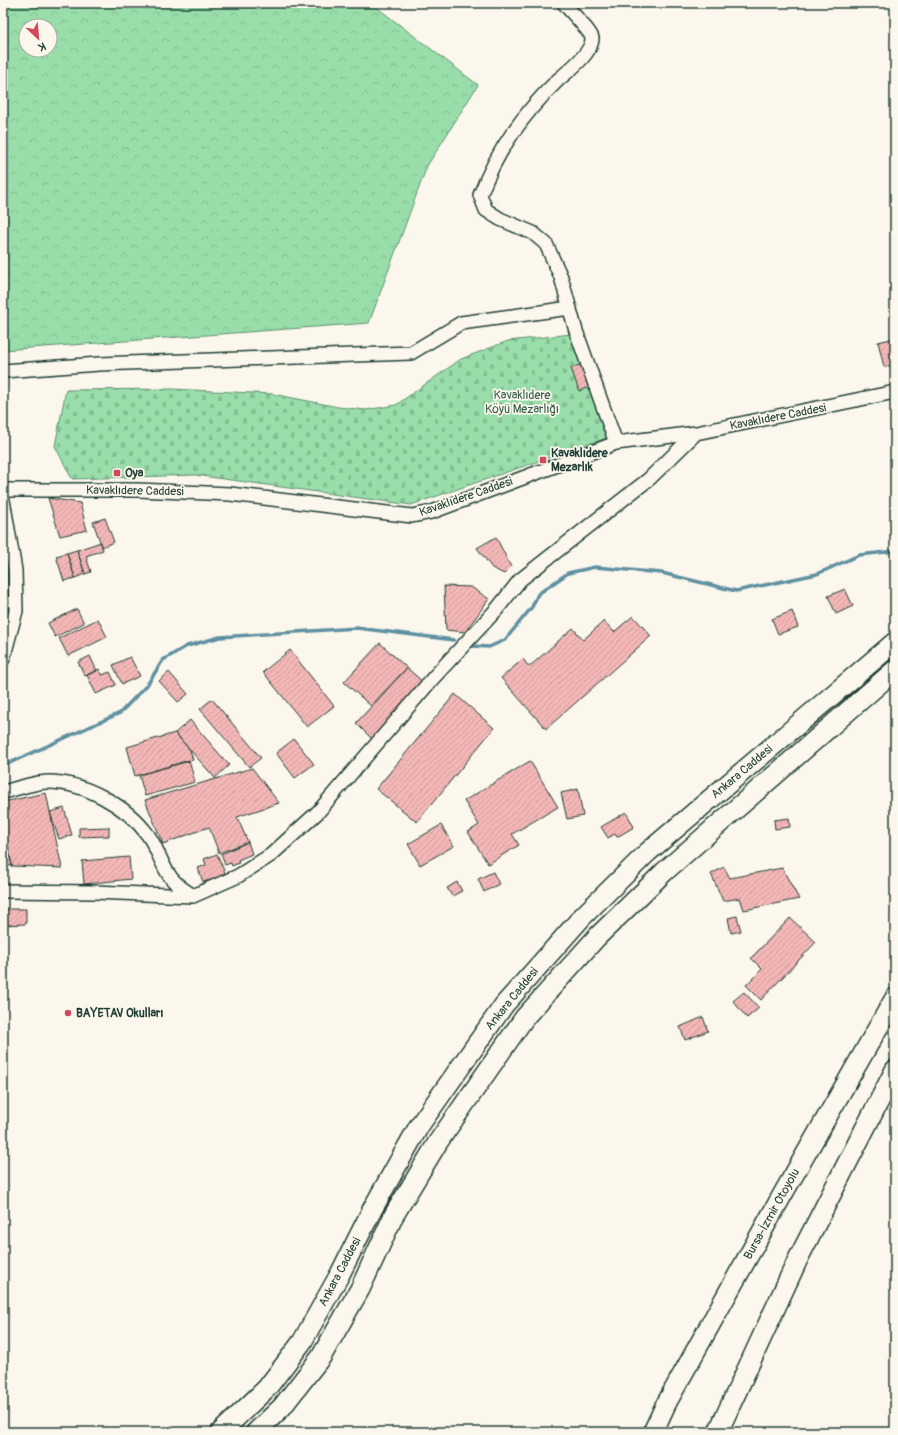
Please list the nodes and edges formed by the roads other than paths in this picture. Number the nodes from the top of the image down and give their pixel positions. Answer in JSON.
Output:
{"nodes":[{"id":1,"x":564,"y":3,"type":"edge"},
{"id":2,"x":570,"y":308,"type":"junction"},
{"id":3,"x":3,"y":371,"type":"edge"},
{"id":4,"x":895,"y":392,"type":"edge"},
{"id":5,"x":696,"y":433,"type":"junction"},
{"id":6,"x":616,"y":443,"type":"junction"},
{"id":7,"x":3,"y":490,"type":"edge"},
{"id":8,"x":3,"y":500,"type":"edge"},
{"id":9,"x":895,"y":642,"type":"edge"},
{"id":10,"x":3,"y":659,"type":"edge"},
{"id":11,"x":895,"y":670,"type":"edge"},
{"id":12,"x":3,"y":792,"type":"edge"},
{"id":13,"x":3,"y":891,"type":"edge"},
{"id":14,"x":193,"y":896,"type":"junction"},
{"id":15,"x":895,"y":998,"type":"edge"},
{"id":16,"x":895,"y":1070,"type":"edge"},
{"id":17,"x":222,"y":1432,"type":"edge"},
{"id":18,"x":256,"y":1432,"type":"edge"},
{"id":19,"x":653,"y":1432,"type":"edge"},
{"id":20,"x":718,"y":1432,"type":"edge"}],
"edges":[{"from":1,"to":2,"type":"street"},
{"from":2,"to":3,"type":"street"},
{"from":2,"to":6,"type":"street"},
{"from":4,"to":5,"type":"street","name":"Kavaklıdere Caddesi"},
{"from":5,"to":6,"type":"street","name":"Kavaklıdere Caddesi"},
{"from":5,"to":14,"type":"street"},
{"from":6,"to":7,"type":"street","name":"Kavaklıdere Caddesi"},
{"from":8,"to":10,"type":"street"},
{"from":9,"to":17,"type":"highway","name":"Ankara Caddesi"},
{"from":11,"to":18,"type":"highway","name":"Ankara Caddesi"},
{"from":12,"to":14,"type":"street"},
{"from":13,"to":14,"type":"street"},
{"from":15,"to":19,"type":"highway","name":"Bursa-İzmir Otoyolu"},
{"from":16,"to":20,"type":"highway"}]}
